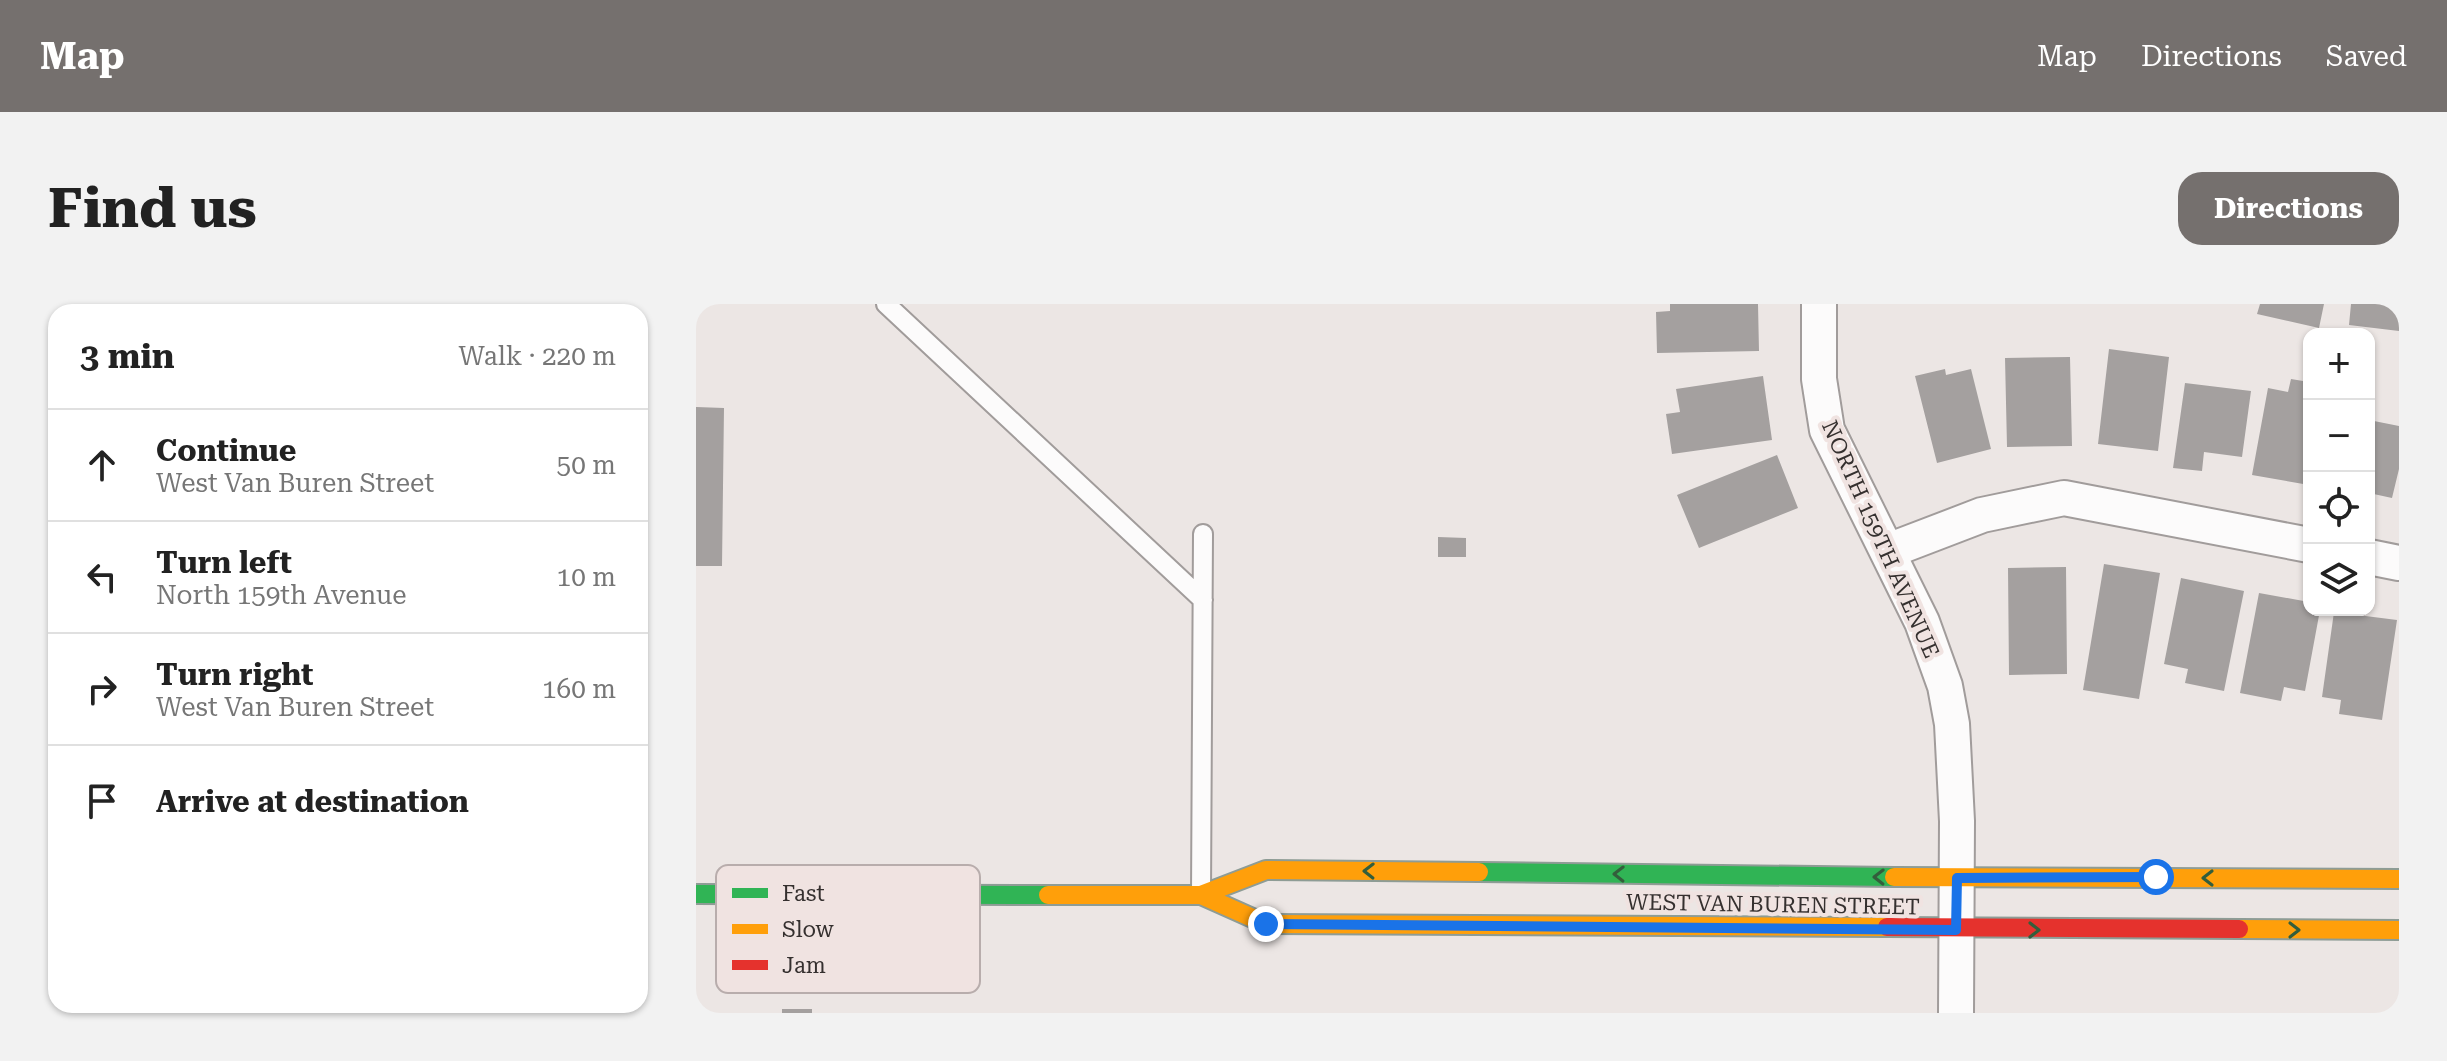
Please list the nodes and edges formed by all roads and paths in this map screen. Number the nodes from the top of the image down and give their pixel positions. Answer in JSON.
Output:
{"nodes":[{"id":1,"x":886,"y":304,"type":"edge"},
{"id":2,"x":1819,"y":304,"type":"edge"},
{"id":3,"x":1203,"y":534,"type":"dead end"},
{"id":4,"x":2304,"y":544,"type":"edge"},
{"id":5,"x":1888,"y":551,"type":"junction"},
{"id":6,"x":2375,"y":558,"type":"edge"},
{"id":7,"x":2399,"y":563,"type":"edge"},
{"id":8,"x":1203,"y":600,"type":"junction"},
{"id":9,"x":1957,"y":878,"type":"junction"},
{"id":10,"x":2399,"y":879,"type":"edge"},
{"id":11,"x":696,"y":894,"type":"edge"},
{"id":12,"x":716,"y":894,"type":"edge"},
{"id":13,"x":980,"y":895,"type":"edge"},
{"id":14,"x":1201,"y":895,"type":"junction"},
{"id":15,"x":1956,"y":930,"type":"junction"},
{"id":16,"x":2399,"y":930,"type":"edge"},
{"id":17,"x":1956,"y":1013,"type":"edge"}],
"edges":[{"from":1,"to":8,"type":"lane"},
{"from":2,"to":5,"type":"street","name":"NORTH 159TH AVENUE"},
{"from":3,"to":8,"type":"lane"},
{"from":4,"to":5,"type":"street"},
{"from":5,"to":9,"type":"street","name":"NORTH 159TH AVENUE"},
{"from":6,"to":7,"type":"street"},
{"from":8,"to":14,"type":"lane"},
{"from":10,"to":9,"type":"main road","name":"WEST VAN BUREN STREET","one_way":true},
{"from":9,"to":14,"type":"main road","name":"WEST VAN BUREN STREET","one_way":true},
{"from":9,"to":15,"type":"street","name":"NORTH 159TH AVENUE"},
{"from":11,"to":12,"type":"main road","name":"WEST VAN BUREN STREET"},
{"from":13,"to":14,"type":"main road","name":"WEST VAN BUREN STREET"},
{"from":14,"to":15,"type":"main road","name":"WEST VAN BUREN STREET"},
{"from":15,"to":16,"type":"main road","name":"WEST VAN BUREN STREET","one_way":true},
{"from":15,"to":17,"type":"street","name":"NORTH 159TH AVENUE"}]}
